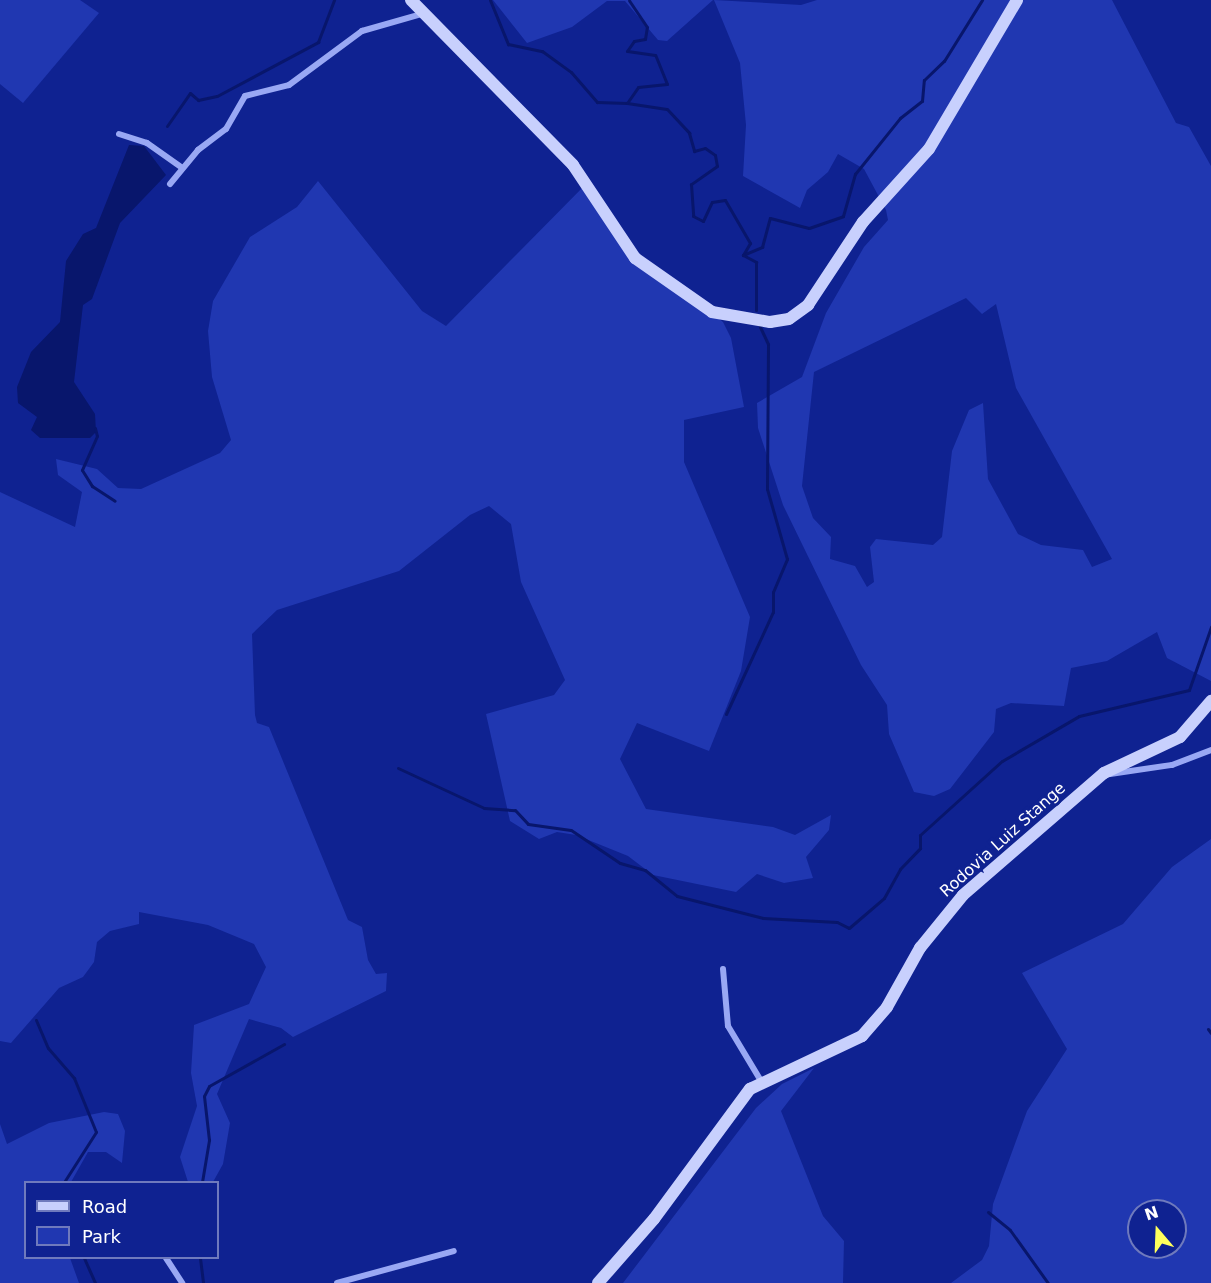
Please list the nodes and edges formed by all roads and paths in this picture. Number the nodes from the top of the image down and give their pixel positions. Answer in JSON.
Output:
{"nodes":[{"id":1,"x":411,"y":0,"type":"edge"},
{"id":2,"x":1017,"y":0,"type":"edge"},
{"id":3,"x":425,"y":13,"type":"junction"},
{"id":4,"x":119,"y":134,"type":"dead end"},
{"id":5,"x":181,"y":167,"type":"junction"},
{"id":6,"x":170,"y":184,"type":"dead end"},
{"id":7,"x":1211,"y":701,"type":"edge"},
{"id":8,"x":1211,"y":750,"type":"edge"},
{"id":9,"x":1104,"y":773,"type":"junction"},
{"id":10,"x":723,"y":969,"type":"dead end"},
{"id":11,"x":761,"y":1081,"type":"junction"},
{"id":12,"x":454,"y":1251,"type":"dead end"},
{"id":13,"x":167,"y":1259,"type":"edge"},
{"id":14,"x":182,"y":1283,"type":"edge"},
{"id":15,"x":337,"y":1283,"type":"edge"},
{"id":16,"x":598,"y":1283,"type":"edge"}],
"edges":[{"from":1,"to":3,"type":"street"},
{"from":2,"to":3,"type":"street"},
{"from":3,"to":5,"type":"street"},
{"from":4,"to":5,"type":"street"},
{"from":5,"to":6,"type":"street"},
{"from":7,"to":9,"type":"street","name":"Rodovia Luiz Stange"},
{"from":8,"to":9,"type":"street"},
{"from":9,"to":11,"type":"street","name":"Rodovia Luiz Stange"},
{"from":10,"to":11,"type":"street"},
{"from":11,"to":16,"type":"street","name":"Rodovia Luiz Stange"},
{"from":12,"to":15,"type":"street"},
{"from":13,"to":14,"type":"street"}]}
